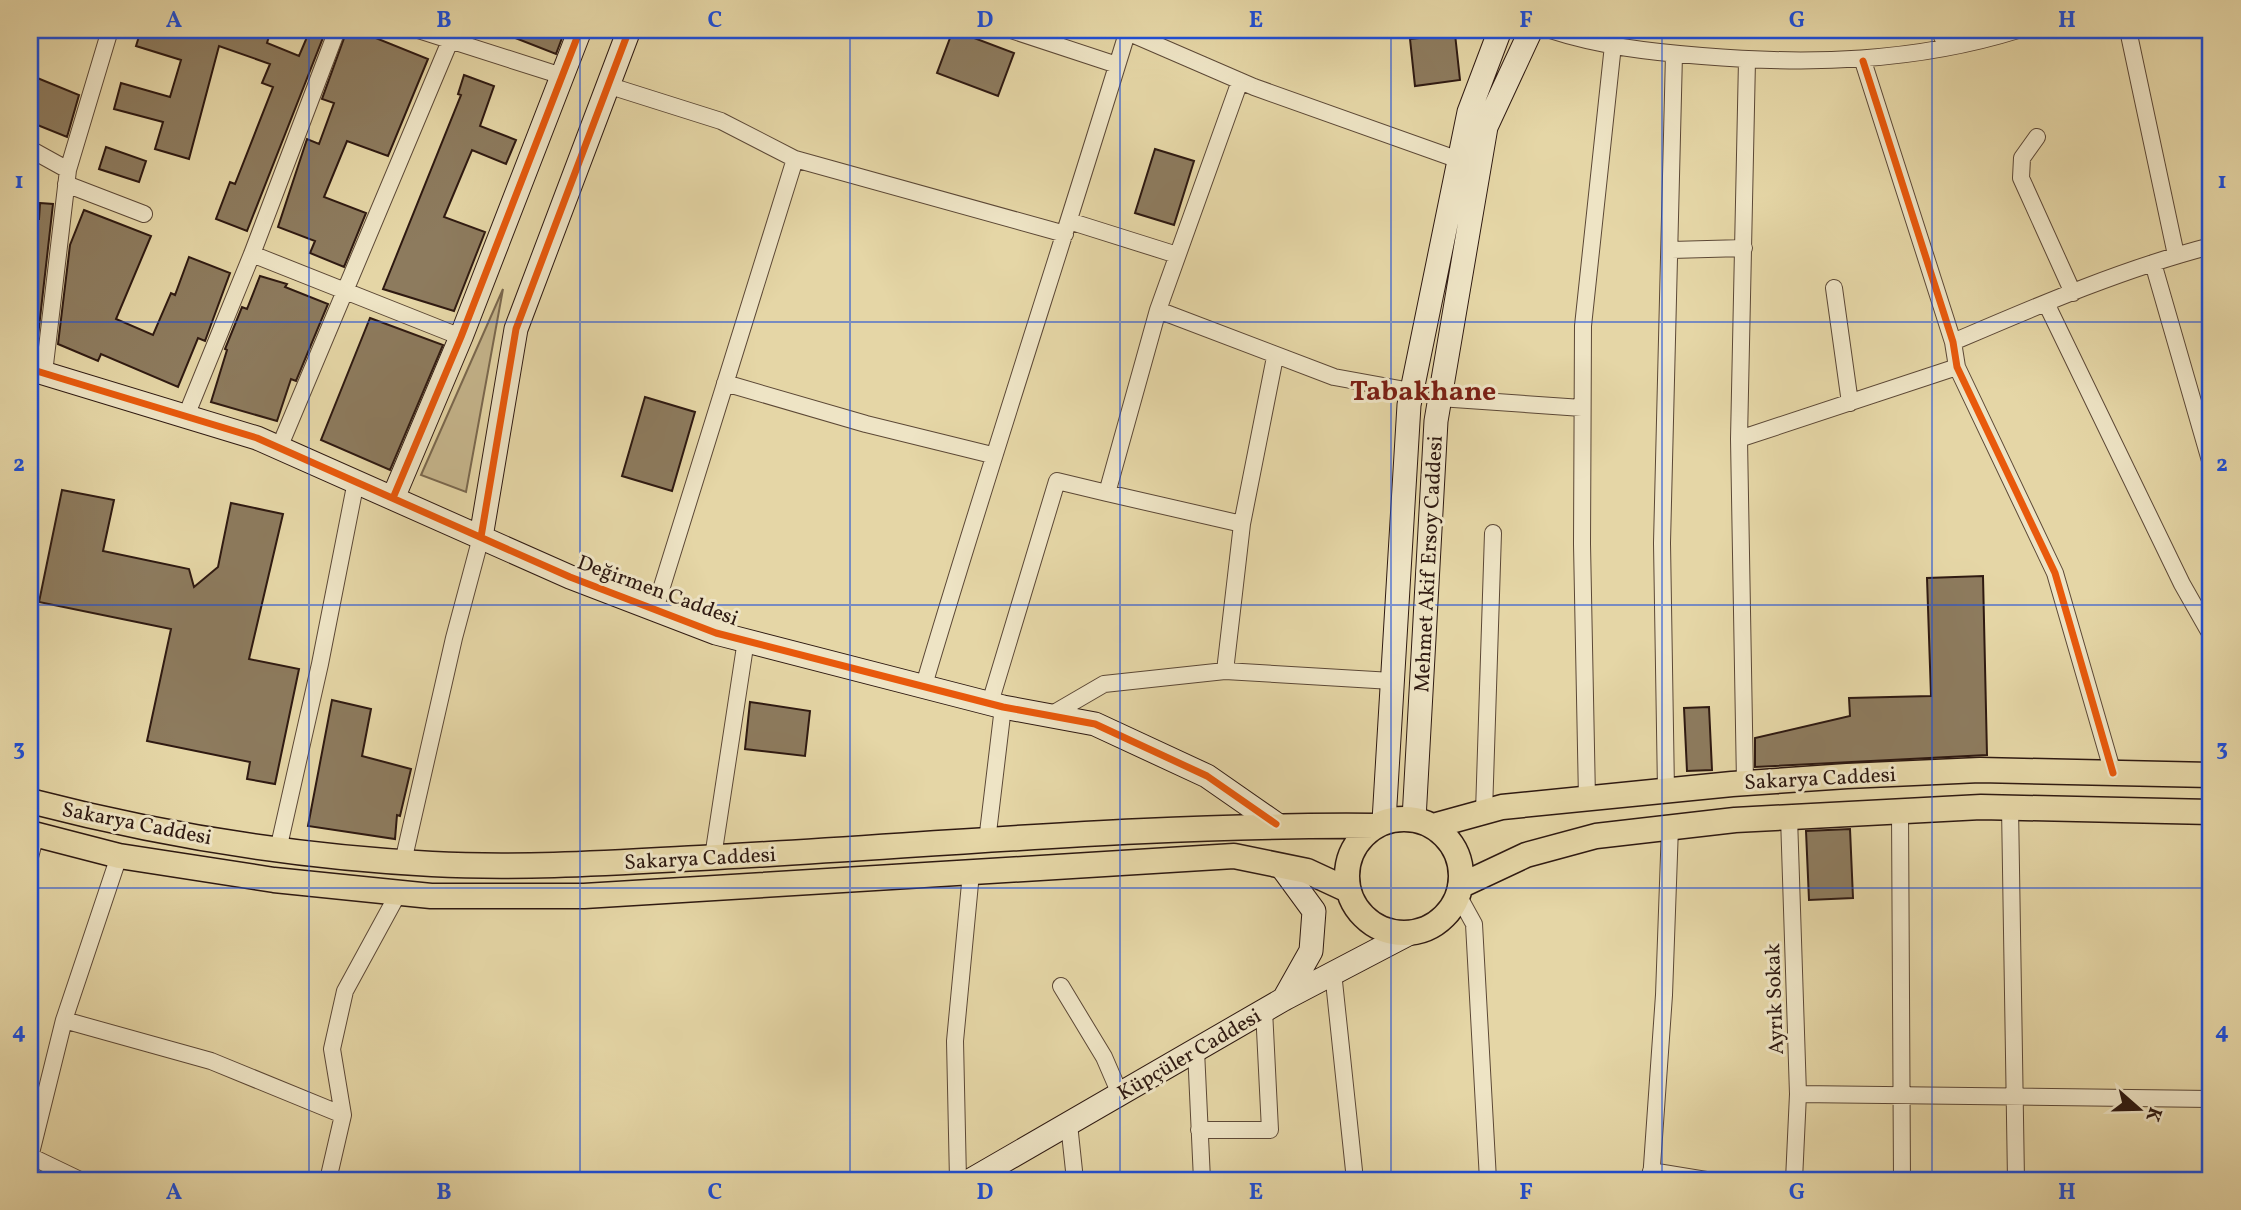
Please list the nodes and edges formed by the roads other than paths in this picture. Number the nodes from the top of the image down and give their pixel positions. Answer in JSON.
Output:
{"nodes":[{"id":1,"x":110,"y":30,"type":"edge"},
{"id":2,"x":337,"y":30,"type":"edge"},
{"id":3,"x":418,"y":30,"type":"edge"},
{"id":4,"x":580,"y":30,"type":"edge"},
{"id":5,"x":629,"y":30,"type":"edge"},
{"id":6,"x":1010,"y":30,"type":"edge"},
{"id":7,"x":1500,"y":30,"type":"edge"},
{"id":8,"x":1531,"y":30,"type":"edge"},
{"id":9,"x":1550,"y":30,"type":"edge"},
{"id":10,"x":1939,"y":30,"type":"edge"},
{"id":11,"x":2018,"y":30,"type":"edge"},
{"id":12,"x":2128,"y":30,"type":"edge"},
{"id":13,"x":1127,"y":31,"type":"edge"},
{"id":14,"x":450,"y":41,"type":"junction"},
{"id":15,"x":1613,"y":45,"type":"junction"},
{"id":16,"x":1947,"y":47,"type":"junction"},
{"id":17,"x":1674,"y":54,"type":"junction"},
{"id":18,"x":1747,"y":60,"type":"junction"},
{"id":19,"x":1863,"y":61,"type":"junction"},
{"id":20,"x":1117,"y":65,"type":"junction"},
{"id":21,"x":562,"y":76,"type":"junction"},
{"id":22,"x":1240,"y":81,"type":"junction"},
{"id":23,"x":607,"y":85,"type":"junction"},
{"id":24,"x":2037,"y":137,"type":"dead end"},
{"id":25,"x":30,"y":149,"type":"edge"},
{"id":26,"x":795,"y":159,"type":"junction"},
{"id":27,"x":1459,"y":160,"type":"junction"},
{"id":28,"x":67,"y":177,"type":"junction"},
{"id":29,"x":144,"y":214,"type":"dead end"},
{"id":30,"x":1067,"y":228,"type":"junction"},
{"id":31,"x":2211,"y":246,"type":"edge"},
{"id":32,"x":1744,"y":248,"type":"junction"},
{"id":33,"x":1671,"y":250,"type":"junction"},
{"id":34,"x":252,"y":254,"type":"junction"},
{"id":35,"x":1177,"y":255,"type":"junction"},
{"id":36,"x":2176,"y":255,"type":"junction"},
{"id":37,"x":2153,"y":263,"type":"junction"},
{"id":38,"x":1833,"y":288,"type":"dead end"},
{"id":39,"x":346,"y":290,"type":"junction"},
{"id":40,"x":2073,"y":293,"type":"junction"},
{"id":41,"x":2046,"y":303,"type":"junction"},
{"id":42,"x":1158,"y":310,"type":"junction"},
{"id":43,"x":461,"y":337,"type":"junction"},
{"id":44,"x":1953,"y":342,"type":"junction"},
{"id":45,"x":1275,"y":357,"type":"junction"},
{"id":46,"x":1957,"y":367,"type":"junction"},
{"id":47,"x":37,"y":371,"type":"edge"},
{"id":48,"x":725,"y":383,"type":"junction"},
{"id":49,"x":1412,"y":391,"type":"junction"},
{"id":50,"x":1439,"y":398,"type":"junction"},
{"id":51,"x":1850,"y":402,"type":"junction"},
{"id":52,"x":1582,"y":408,"type":"junction"},
{"id":53,"x":186,"y":416,"type":"junction"},
{"id":54,"x":1739,"y":439,"type":"junction"},
{"id":55,"x":279,"y":448,"type":"junction"},
{"id":56,"x":992,"y":455,"type":"junction"},
{"id":57,"x":2211,"y":464,"type":"edge"},
{"id":58,"x":356,"y":481,"type":"junction"},
{"id":59,"x":1107,"y":493,"type":"junction"},
{"id":60,"x":394,"y":498,"type":"junction"},
{"id":61,"x":1242,"y":524,"type":"junction"},
{"id":62,"x":1493,"y":533,"type":"dead end"},
{"id":63,"x":481,"y":537,"type":"junction"},
{"id":64,"x":655,"y":610,"type":"junction"},
{"id":65,"x":2211,"y":635,"type":"edge"},
{"id":66,"x":746,"y":640,"type":"junction"},
{"id":67,"x":1225,"y":671,"type":"junction"},
{"id":68,"x":1392,"y":681,"type":"junction"},
{"id":69,"x":924,"y":685,"type":"junction"},
{"id":70,"x":996,"y":705,"type":"junction"},
{"id":71,"x":1049,"y":716,"type":"junction"},
{"id":72,"x":2113,"y":773,"type":"junction"},
{"id":73,"x":2211,"y":775,"type":"edge"},
{"id":74,"x":1745,"y":783,"type":"junction"},
{"id":75,"x":1665,"y":791,"type":"junction"},
{"id":76,"x":1587,"y":799,"type":"junction"},
{"id":77,"x":30,"y":801,"type":"edge"},
{"id":78,"x":2010,"y":807,"type":"junction"},
{"id":79,"x":1900,"y":811,"type":"junction"},
{"id":80,"x":1484,"y":812,"type":"junction"},
{"id":81,"x":2211,"y":812,"type":"edge"},
{"id":82,"x":1789,"y":817,"type":"junction"},
{"id":83,"x":1380,"y":823,"type":"junction"},
{"id":84,"x":1423,"y":823,"type":"junction"},
{"id":85,"x":1276,"y":824,"type":"junction"},
{"id":86,"x":1670,"y":827,"type":"junction"},
{"id":87,"x":32,"y":841,"type":"edge"},
{"id":88,"x":987,"y":841,"type":"junction"},
{"id":89,"x":278,"y":850,"type":"junction"},
{"id":90,"x":119,"y":856,"type":"junction"},
{"id":91,"x":713,"y":857,"type":"junction"},
{"id":92,"x":403,"y":862,"type":"junction"},
{"id":93,"x":1281,"y":866,"type":"junction"},
{"id":94,"x":971,"y":873,"type":"junction"},
{"id":95,"x":1348,"y":890,"type":"junction"},
{"id":96,"x":1459,"y":890,"type":"junction"},
{"id":97,"x":399,"y":892,"type":"junction"},
{"id":98,"x":1410,"y":933,"type":"junction"},
{"id":99,"x":1333,"y":972,"type":"junction"},
{"id":100,"x":1061,"y":986,"type":"dead end"},
{"id":101,"x":1274,"y":1004,"type":"junction"},
{"id":102,"x":64,"y":1020,"type":"junction"},
{"id":103,"x":1196,"y":1050,"type":"junction"},
{"id":104,"x":1120,"y":1094,"type":"junction"},
{"id":105,"x":1798,"y":1094,"type":"junction"},
{"id":106,"x":1902,"y":1094,"type":"junction"},
{"id":107,"x":2015,"y":1095,"type":"junction"},
{"id":108,"x":2211,"y":1099,"type":"edge"},
{"id":109,"x":343,"y":1115,"type":"junction"},
{"id":110,"x":1069,"y":1124,"type":"junction"},
{"id":111,"x":1199,"y":1130,"type":"junction"},
{"id":112,"x":30,"y":1157,"type":"edge"},
{"id":113,"x":1651,"y":1176,"type":"edge"},
{"id":114,"x":80,"y":1180,"type":"edge"},
{"id":115,"x":328,"y":1180,"type":"edge"},
{"id":116,"x":958,"y":1180,"type":"edge"},
{"id":117,"x":971,"y":1180,"type":"edge"},
{"id":118,"x":1075,"y":1180,"type":"edge"},
{"id":119,"x":1202,"y":1180,"type":"edge"},
{"id":120,"x":1355,"y":1180,"type":"edge"},
{"id":121,"x":1488,"y":1180,"type":"edge"},
{"id":122,"x":1706,"y":1180,"type":"edge"},
{"id":123,"x":1794,"y":1180,"type":"edge"},
{"id":124,"x":1902,"y":1180,"type":"edge"},
{"id":125,"x":2016,"y":1180,"type":"edge"}],
"edges":[{"from":1,"to":28,"type":"street"},
{"from":2,"to":34,"type":"street"},
{"from":3,"to":14,"type":"street"},
{"from":4,"to":21,"type":"street"},
{"from":5,"to":23,"type":"street"},
{"from":6,"to":20,"type":"street"},
{"from":7,"to":27,"type":"street","name":"Mehmet Akif Ersoy Caddesi"},
{"from":8,"to":50,"type":"street","name":"Mehmet Akif Ersoy Caddesi"},
{"from":9,"to":15,"type":"street"},
{"from":10,"to":16,"type":"street"},
{"from":11,"to":16,"type":"street"},
{"from":12,"to":36,"type":"street"},
{"from":13,"to":20,"type":"street"},
{"from":13,"to":22,"type":"street"},
{"from":14,"to":21,"type":"street"},
{"from":14,"to":39,"type":"street"},
{"from":15,"to":17,"type":"street"},
{"from":15,"to":52,"type":"street"},
{"from":16,"to":19,"type":"street"},
{"from":17,"to":18,"type":"street"},
{"from":17,"to":33,"type":"street"},
{"from":18,"to":19,"type":"street"},
{"from":18,"to":32,"type":"street"},
{"from":19,"to":44,"type":"street"},
{"from":20,"to":30,"type":"street"},
{"from":21,"to":43,"type":"street"},
{"from":22,"to":27,"type":"street"},
{"from":22,"to":35,"type":"street"},
{"from":23,"to":26,"type":"street"},
{"from":23,"to":63,"type":"street"},
{"from":24,"to":40,"type":"street"},
{"from":25,"to":28,"type":"street"},
{"from":26,"to":30,"type":"street"},
{"from":26,"to":48,"type":"street"},
{"from":27,"to":49,"type":"street","name":"Mehmet Akif Ersoy Caddesi"},
{"from":28,"to":29,"type":"street"},
{"from":28,"to":47,"type":"street"},
{"from":30,"to":35,"type":"street"},
{"from":30,"to":56,"type":"street"},
{"from":31,"to":36,"type":"street"},
{"from":32,"to":33,"type":"street"},
{"from":32,"to":54,"type":"street"},
{"from":33,"to":75,"type":"street"},
{"from":34,"to":39,"type":"street"},
{"from":34,"to":53,"type":"street"},
{"from":35,"to":42,"type":"street"},
{"from":36,"to":37,"type":"street"},
{"from":37,"to":40,"type":"street"},
{"from":37,"to":57,"type":"street"},
{"from":38,"to":51,"type":"street"},
{"from":39,"to":43,"type":"street"},
{"from":39,"to":55,"type":"street"},
{"from":40,"to":41,"type":"street"},
{"from":41,"to":44,"type":"street"},
{"from":41,"to":65,"type":"street"},
{"from":42,"to":45,"type":"street"},
{"from":42,"to":59,"type":"street"},
{"from":43,"to":60,"type":"street"},
{"from":44,"to":46,"type":"street"},
{"from":45,"to":49,"type":"street"},
{"from":45,"to":61,"type":"street"},
{"from":46,"to":51,"type":"street"},
{"from":46,"to":72,"type":"street"},
{"from":47,"to":53,"type":"street","name":"Değirmen Caddesi"},
{"from":48,"to":56,"type":"street"},
{"from":48,"to":64,"type":"street"},
{"from":49,"to":68,"type":"street","name":"Mehmet Akif Ersoy Caddesi"},
{"from":50,"to":52,"type":"street"},
{"from":50,"to":84,"type":"street","name":"Mehmet Akif Ersoy Caddesi"},
{"from":51,"to":54,"type":"street"},
{"from":52,"to":76,"type":"street"},
{"from":53,"to":55,"type":"street","name":"Değirmen Caddesi"},
{"from":54,"to":74,"type":"street"},
{"from":55,"to":58,"type":"street","name":"Değirmen Caddesi"},
{"from":56,"to":69,"type":"street"},
{"from":58,"to":60,"type":"street","name":"Değirmen Caddesi"},
{"from":58,"to":89,"type":"street"},
{"from":59,"to":61,"type":"street"},
{"from":59,"to":70,"type":"street"},
{"from":60,"to":63,"type":"street","name":"Değirmen Caddesi"},
{"from":61,"to":67,"type":"street"},
{"from":62,"to":80,"type":"street"},
{"from":63,"to":64,"type":"street","name":"Değirmen Caddesi"},
{"from":63,"to":92,"type":"street"},
{"from":64,"to":66,"type":"street","name":"Değirmen Caddesi"},
{"from":66,"to":69,"type":"street","name":"Değirmen Caddesi"},
{"from":66,"to":91,"type":"street"},
{"from":67,"to":68,"type":"street"},
{"from":67,"to":71,"type":"street"},
{"from":68,"to":83,"type":"street","name":"Mehmet Akif Ersoy Caddesi"},
{"from":69,"to":70,"type":"street","name":"Değirmen Caddesi"},
{"from":70,"to":71,"type":"street","name":"Değirmen Caddesi"},
{"from":70,"to":88,"type":"street"},
{"from":71,"to":85,"type":"street","name":"Değirmen Caddesi"},
{"from":72,"to":73,"type":"main road","name":"Sakarya Caddesi"},
{"from":72,"to":74,"type":"main road","name":"Sakarya Caddesi"},
{"from":74,"to":75,"type":"main road","name":"Sakarya Caddesi"},
{"from":75,"to":76,"type":"main road","name":"Sakarya Caddesi"},
{"from":76,"to":80,"type":"main road","name":"Sakarya Caddesi"},
{"from":77,"to":89,"type":"main road","name":"Sakarya Caddesi"},
{"from":78,"to":79,"type":"main road","name":"Sakarya Caddesi"},
{"from":78,"to":81,"type":"main road","name":"Sakarya Caddesi"},
{"from":78,"to":107,"type":"street"},
{"from":79,"to":82,"type":"main road","name":"Sakarya Caddesi"},
{"from":79,"to":106,"type":"street"},
{"from":80,"to":84,"type":"main road","name":"Sakarya Caddesi"},
{"from":82,"to":86,"type":"main road","name":"Sakarya Caddesi"},
{"from":82,"to":105,"type":"street","name":"Ayrık Sokak"},
{"from":83,"to":84,"type":"main road"},
{"from":83,"to":85,"type":"main road","name":"Sakarya Caddesi"},
{"from":83,"to":95,"type":"main road"},
{"from":84,"to":96,"type":"main road"},
{"from":85,"to":88,"type":"main road","name":"Sakarya Caddesi"},
{"from":86,"to":96,"type":"main road","name":"Sakarya Caddesi"},
{"from":86,"to":113,"type":"street"},
{"from":87,"to":90,"type":"main road","name":"Sakarya Caddesi"},
{"from":88,"to":91,"type":"main road","name":"Sakarya Caddesi"},
{"from":89,"to":92,"type":"main road","name":"Sakarya Caddesi"},
{"from":90,"to":97,"type":"main road","name":"Sakarya Caddesi"},
{"from":90,"to":102,"type":"street"},
{"from":91,"to":92,"type":"main road","name":"Sakarya Caddesi"},
{"from":93,"to":94,"type":"main road","name":"Sakarya Caddesi"},
{"from":93,"to":95,"type":"main road","name":"Sakarya Caddesi"},
{"from":93,"to":101,"type":"street"},
{"from":94,"to":97,"type":"main road","name":"Sakarya Caddesi"},
{"from":94,"to":116,"type":"street"},
{"from":95,"to":98,"type":"main road"},
{"from":96,"to":98,"type":"main road"},
{"from":96,"to":121,"type":"street"},
{"from":97,"to":109,"type":"street"},
{"from":98,"to":99,"type":"street","name":"Küpçüler Caddesi"},
{"from":99,"to":101,"type":"street","name":"Küpçüler Caddesi"},
{"from":99,"to":120,"type":"street"},
{"from":100,"to":104,"type":"street"},
{"from":101,"to":103,"type":"street","name":"Küpçüler Caddesi"},
{"from":101,"to":111,"type":"street"},
{"from":102,"to":109,"type":"street"},
{"from":102,"to":112,"type":"street"},
{"from":103,"to":104,"type":"street","name":"Küpçüler Caddesi"},
{"from":103,"to":111,"type":"street"},
{"from":104,"to":110,"type":"street","name":"Küpçüler Caddesi"},
{"from":105,"to":106,"type":"street"},
{"from":105,"to":123,"type":"street","name":"Ayrık Sokak"},
{"from":106,"to":107,"type":"street"},
{"from":106,"to":124,"type":"street"},
{"from":107,"to":108,"type":"street"},
{"from":107,"to":125,"type":"street"},
{"from":109,"to":115,"type":"street"},
{"from":110,"to":117,"type":"street","name":"Küpçüler Caddesi"},
{"from":110,"to":118,"type":"street"},
{"from":111,"to":119,"type":"street"},
{"from":112,"to":114,"type":"street"},
{"from":113,"to":122,"type":"street"}]}
